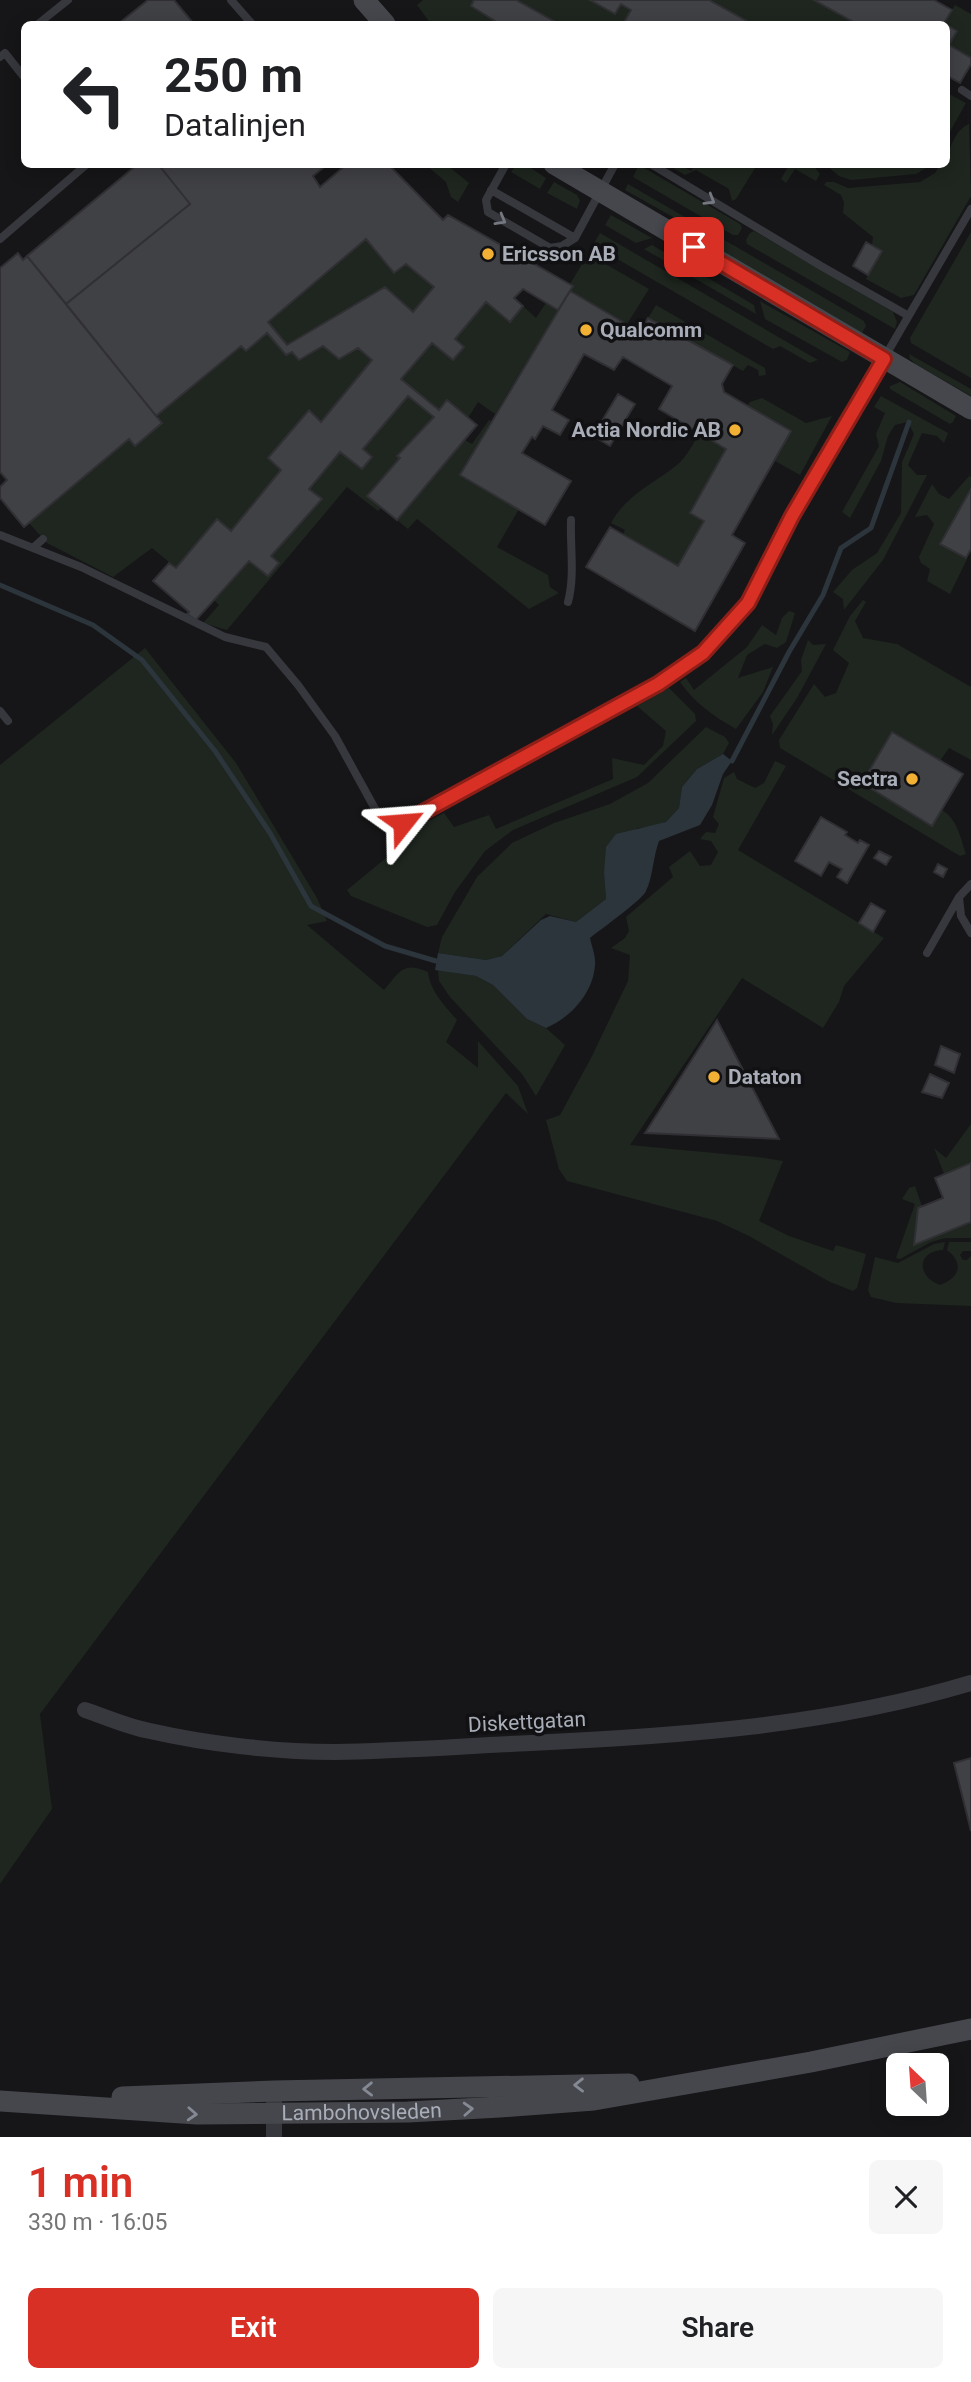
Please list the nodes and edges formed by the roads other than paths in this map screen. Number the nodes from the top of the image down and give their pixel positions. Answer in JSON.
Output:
{"nodes":[{"id":1,"x":68,"y":0,"type":"edge"},
{"id":2,"x":231,"y":0,"type":"edge"},
{"id":3,"x":365,"y":0,"type":"edge"},
{"id":4,"x":42,"y":21,"type":"edge"},
{"id":5,"x":249,"y":21,"type":"edge"},
{"id":6,"x":382,"y":21,"type":"edge"},
{"id":7,"x":0,"y":57,"type":"edge"},
{"id":8,"x":21,"y":73,"type":"edge"},
{"id":9,"x":962,"y":90,"type":"dead end"},
{"id":10,"x":971,"y":96,"type":"edge"},
{"id":11,"x":82,"y":168,"type":"edge"},
{"id":12,"x":504,"y":168,"type":"edge"},
{"id":13,"x":561,"y":168,"type":"edge"},
{"id":14,"x":613,"y":168,"type":"edge"},
{"id":15,"x":658,"y":168,"type":"edge"},
{"id":16,"x":491,"y":190,"type":"junction"},
{"id":17,"x":600,"y":192,"type":"junction"},
{"id":18,"x":971,"y":209,"type":"edge"},
{"id":19,"x":575,"y":238,"type":"junction"},
{"id":20,"x":0,"y":239,"type":"edge"},
{"id":21,"x":907,"y":315,"type":"junction"},
{"id":22,"x":884,"y":359,"type":"junction"},
{"id":23,"x":971,"y":409,"type":"edge"},
{"id":24,"x":571,"y":520,"type":"dead end"},
{"id":25,"x":0,"y":536,"type":"edge"},
{"id":26,"x":43,"y":538,"type":"dead end"},
{"id":27,"x":34,"y":547,"type":"junction"},
{"id":28,"x":568,"y":602,"type":"dead end"},
{"id":29,"x":0,"y":711,"type":"edge"},
{"id":30,"x":8,"y":721,"type":"dead end"},
{"id":31,"x":971,"y":884,"type":"edge"},
{"id":32,"x":960,"y":897,"type":"junction"},
{"id":33,"x":971,"y":933,"type":"edge"},
{"id":34,"x":927,"y":953,"type":"dead end"},
{"id":35,"x":971,"y":1683,"type":"edge"},
{"id":36,"x":85,"y":1710,"type":"dead end"},
{"id":37,"x":971,"y":2021,"type":"edge"},
{"id":38,"x":971,"y":2029,"type":"edge"},
{"id":39,"x":907,"y":2042,"type":"junction"},
{"id":40,"x":696,"y":2082,"type":"junction"},
{"id":41,"x":274,"y":2091,"type":"junction"},
{"id":42,"x":0,"y":2101,"type":"edge"},
{"id":43,"x":26,"y":2102,"type":"junction"},
{"id":44,"x":274,"y":2114,"type":"junction"},
{"id":45,"x":274,"y":2137,"type":"edge"}],
"edges":[{"from":1,"to":4,"type":"lane"},
{"from":2,"to":5,"type":"lane"},
{"from":3,"to":6,"type":"main road"},
{"from":7,"to":8,"type":"lane"},
{"from":9,"to":10,"type":"lane"},
{"from":11,"to":20,"type":"lane"},
{"from":12,"to":16,"type":"lane"},
{"from":13,"to":17,"type":"main road"},
{"from":14,"to":17,"type":"lane"},
{"from":15,"to":21,"type":"lane","one_way":true},
{"from":16,"to":19,"type":"lane"},
{"from":16,"to":19,"type":"lane","one_way":true},
{"from":17,"to":19,"type":"lane"},
{"from":17,"to":22,"type":"main road"},
{"from":18,"to":21,"type":"lane"},
{"from":21,"to":22,"type":"lane"},
{"from":22,"to":23,"type":"main road"},
{"from":22,"to":27,"type":"lane"},
{"from":24,"to":28,"type":"lane"},
{"from":25,"to":27,"type":"lane"},
{"from":26,"to":27,"type":"lane"},
{"from":29,"to":30,"type":"lane"},
{"from":31,"to":32,"type":"lane"},
{"from":32,"to":33,"type":"lane"},
{"from":32,"to":34,"type":"lane"},
{"from":35,"to":36,"type":"street","name":"Diskettgatan"},
{"from":37,"to":39,"type":"main road","name":"Lambohovsleden"},
{"from":38,"to":39,"type":"main road","name":"Lambohovsleden"},
{"from":39,"to":40,"type":"main road","name":"Lambohovsleden"},
{"from":40,"to":41,"type":"main road","name":"Lambohovsleden","one_way":true},
{"from":44,"to":40,"type":"main road","name":"Lambohovsleden","one_way":true},
{"from":41,"to":43,"type":"main road","name":"Lambohovsleden"},
{"from":41,"to":44,"type":"street"},
{"from":42,"to":43,"type":"main road","name":"Lambohovsleden"},
{"from":43,"to":44,"type":"main road","name":"Lambohovsleden","one_way":true},
{"from":44,"to":45,"type":"street"}]}
